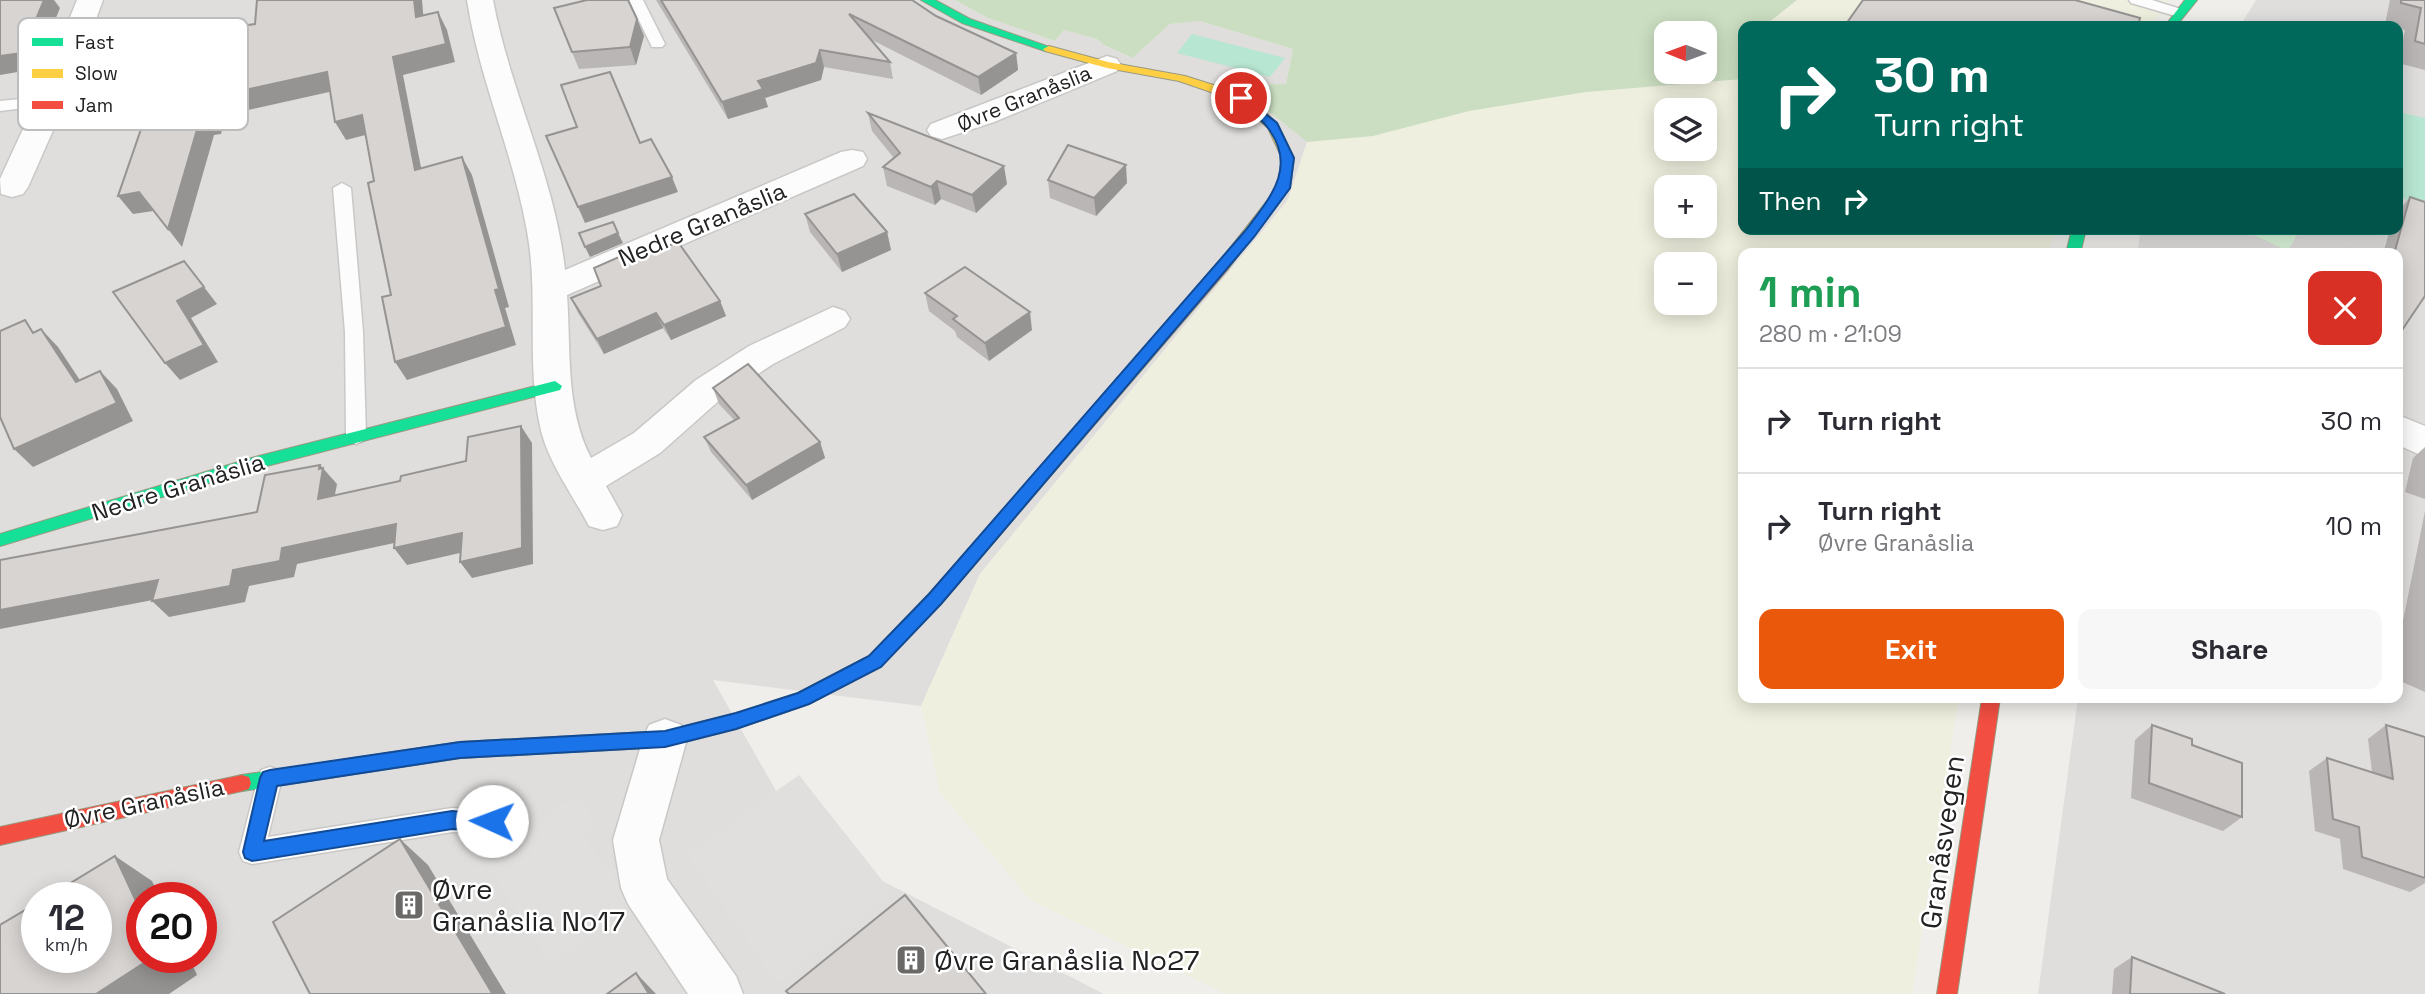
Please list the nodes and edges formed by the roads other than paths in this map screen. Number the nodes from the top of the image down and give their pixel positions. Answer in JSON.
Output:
{"nodes":[{"id":1,"x":90,"y":0,"type":"edge"},
{"id":2,"x":480,"y":0,"type":"edge"},
{"id":3,"x":636,"y":0,"type":"edge"},
{"id":4,"x":927,"y":0,"type":"edge"},
{"id":5,"x":2136,"y":0,"type":"edge"},
{"id":6,"x":2191,"y":0,"type":"edge"},
{"id":7,"x":83,"y":18,"type":"edge"},
{"id":8,"x":2175,"y":20,"type":"edge"},
{"id":9,"x":657,"y":44,"type":"dead end"},
{"id":10,"x":1107,"y":65,"type":"junction"},
{"id":11,"x":18,"y":104,"type":"edge"},
{"id":12,"x":0,"y":106,"type":"edge"},
{"id":13,"x":38,"y":130,"type":"edge"},
{"id":14,"x":942,"y":130,"type":"dead end"},
{"id":15,"x":852,"y":159,"type":"dead end"},
{"id":16,"x":12,"y":187,"type":"dead end"},
{"id":17,"x":342,"y":188,"type":"dead end"},
{"id":18,"x":551,"y":289,"type":"junction"},
{"id":19,"x":833,"y":319,"type":"dead end"},
{"id":20,"x":555,"y":386,"type":"junction"},
{"id":21,"x":2403,"y":432,"type":"edge"},
{"id":22,"x":356,"y":436,"type":"junction"},
{"id":23,"x":2425,"y":443,"type":"edge"},
{"id":24,"x":585,"y":480,"type":"junction"},
{"id":25,"x":603,"y":515,"type":"dead end"},
{"id":26,"x":0,"y":540,"type":"edge"},
{"id":27,"x":1990,"y":703,"type":"edge"},
{"id":28,"x":665,"y":739,"type":"junction"},
{"id":29,"x":270,"y":778,"type":"junction"},
{"id":30,"x":0,"y":836,"type":"edge"},
{"id":31,"x":507,"y":836,"type":"dead end"},
{"id":32,"x":718,"y":994,"type":"edge"},
{"id":33,"x":1947,"y":994,"type":"edge"}],
"edges":[{"from":1,"to":7,"type":"street"},
{"from":2,"to":18,"type":"street"},
{"from":3,"to":9,"type":"lane"},
{"from":4,"to":10,"type":"street","name":"Øvre Granåslia"},
{"from":5,"to":8,"type":"lane"},
{"from":6,"to":8,"type":"street"},
{"from":10,"to":14,"type":"street","name":"Øvre Granåslia"},
{"from":10,"to":28,"type":"street","name":"Øvre Granåslia"},
{"from":11,"to":12,"type":"lane"},
{"from":13,"to":16,"type":"street"},
{"from":15,"to":18,"type":"street","name":"Nedre Granåslia"},
{"from":17,"to":22,"type":"lane"},
{"from":18,"to":20,"type":"street"},
{"from":19,"to":24,"type":"street"},
{"from":20,"to":22,"type":"street","name":"Nedre Granåslia"},
{"from":20,"to":24,"type":"street"},
{"from":21,"to":23,"type":"street"},
{"from":22,"to":26,"type":"street","name":"Nedre Granåslia"},
{"from":24,"to":25,"type":"street"},
{"from":27,"to":33,"type":"street","name":"Granåsvegen"},
{"from":28,"to":29,"type":"street","name":"Øvre Granåslia"},
{"from":28,"to":32,"type":"street"},
{"from":29,"to":30,"type":"street","name":"Øvre Granåslia"},
{"from":29,"to":31,"type":"lane"}]}
